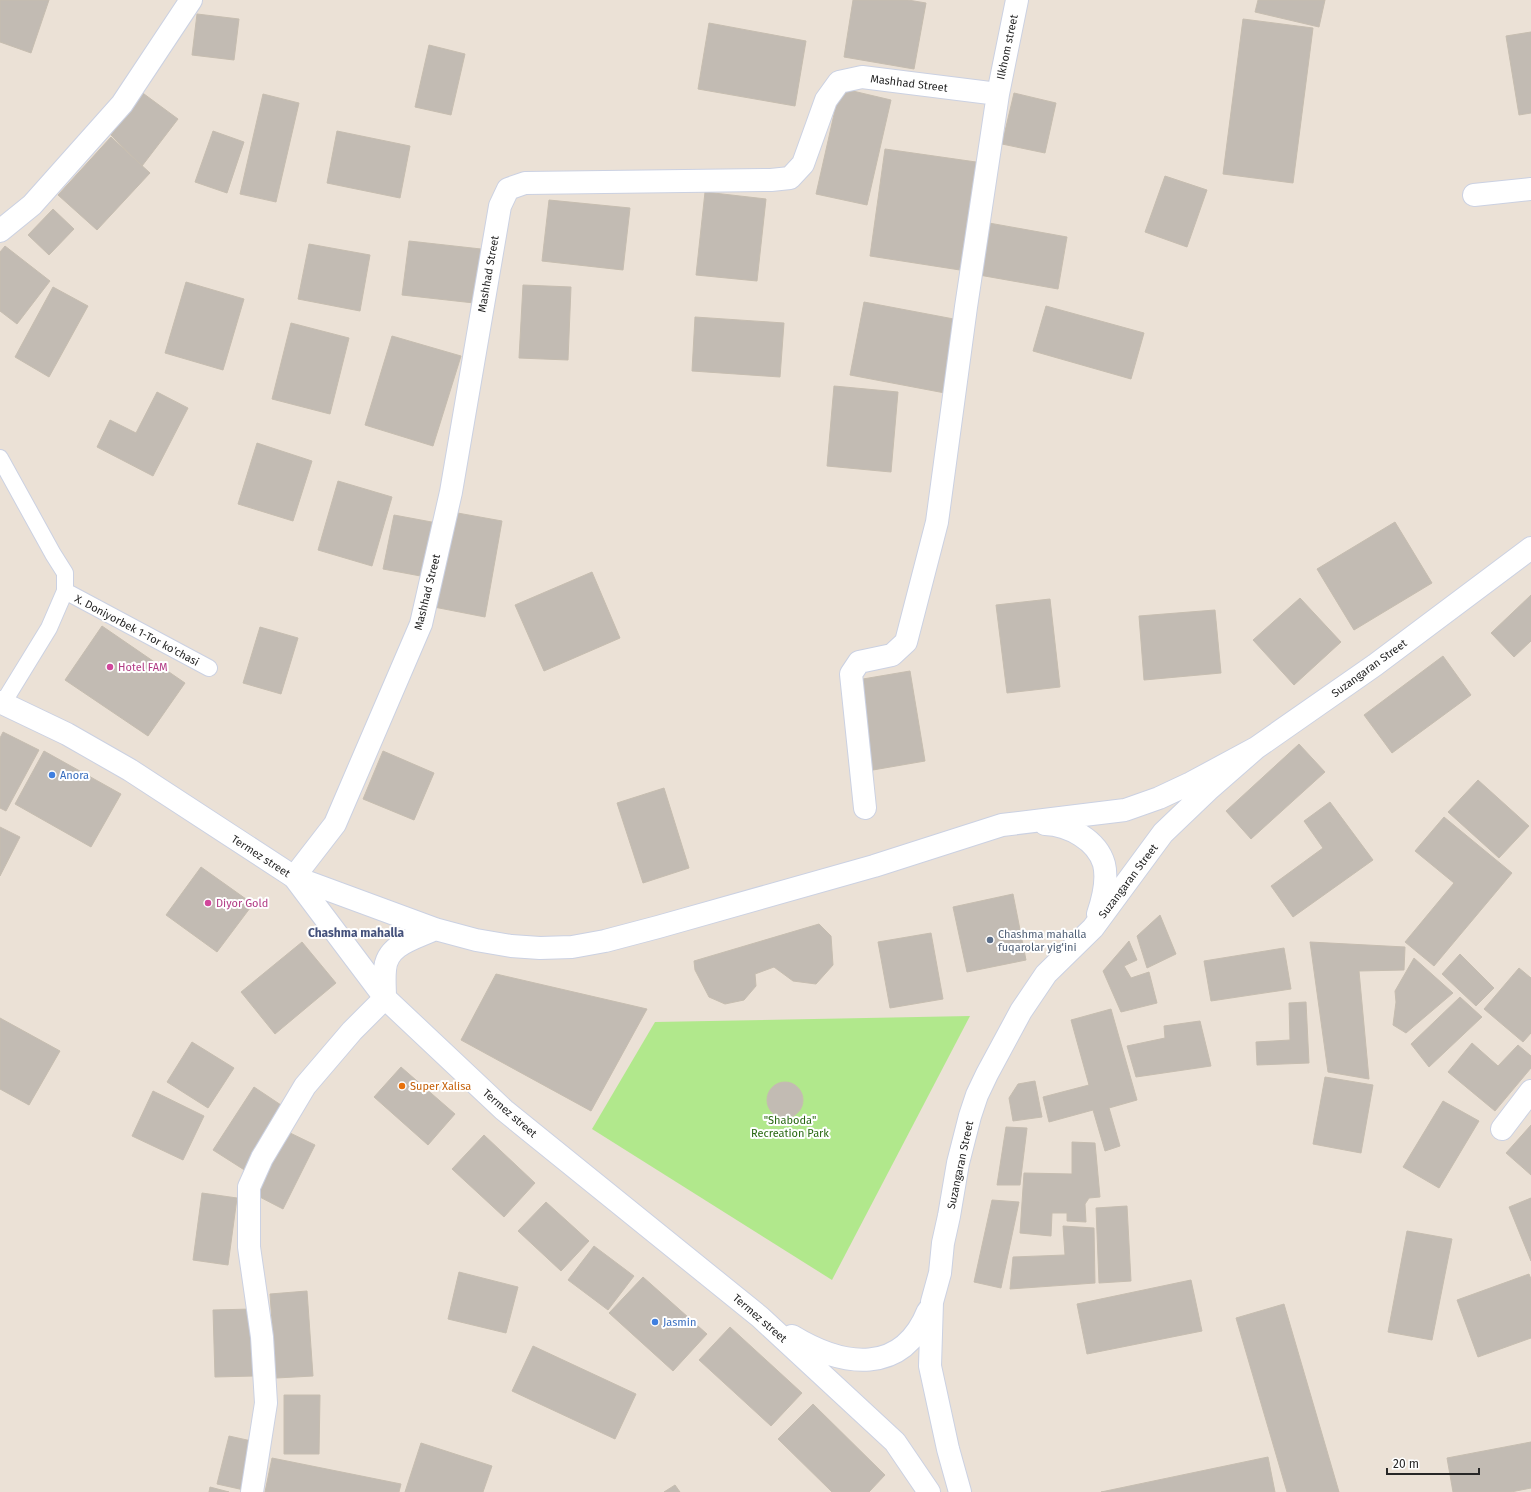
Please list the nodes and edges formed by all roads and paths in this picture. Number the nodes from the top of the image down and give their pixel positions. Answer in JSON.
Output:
{"nodes":[{"id":1,"x":190,"y":0,"type":"edge"},
{"id":2,"x":1017,"y":0,"type":"edge"},
{"id":3,"x":998,"y":94,"type":"junction"},
{"id":4,"x":1531,"y":188,"type":"edge"},
{"id":5,"x":1474,"y":195,"type":"dead end"},
{"id":6,"x":0,"y":231,"type":"edge"},
{"id":7,"x":0,"y":458,"type":"edge"},
{"id":8,"x":1531,"y":548,"type":"edge"},
{"id":9,"x":65,"y":591,"type":"junction"},
{"id":10,"x":209,"y":668,"type":"dead end"},
{"id":11,"x":1,"y":702,"type":"edge"},
{"id":12,"x":1256,"y":748,"type":"junction"},
{"id":13,"x":864,"y":808,"type":"dead end"},
{"id":14,"x":1002,"y":825,"type":"junction"},
{"id":15,"x":294,"y":877,"type":"junction"},
{"id":16,"x":1093,"y":928,"type":"junction"},
{"id":17,"x":435,"y":929,"type":"junction"},
{"id":18,"x":385,"y":998,"type":"junction"},
{"id":19,"x":1531,"y":1090,"type":"edge"},
{"id":20,"x":1502,"y":1129,"type":"dead end"},
{"id":21,"x":932,"y":1302,"type":"junction"},
{"id":22,"x":760,"y":1317,"type":"junction"},
{"id":23,"x":252,"y":1492,"type":"edge"},
{"id":24,"x":929,"y":1492,"type":"edge"},
{"id":25,"x":960,"y":1492,"type":"edge"}],
"edges":[{"from":1,"to":6,"type":"main road"},
{"from":2,"to":3,"type":"main road","name":"Ilkhom street"},
{"from":3,"to":13,"type":"main road","name":"Ilkhom street"},
{"from":3,"to":15,"type":"main road","name":"Mashhad Street"},
{"from":4,"to":5,"type":"main road"},
{"from":7,"to":9,"type":"lane","name":"X. Doniyorbek 1-Tor ko'chasi"},
{"from":8,"to":12,"type":"main road","name":"Suzangaran Street"},
{"from":9,"to":10,"type":"lane","name":"X. Doniyorbek 1-Tor ko'chasi"},
{"from":9,"to":11,"type":"lane","name":"X. Doniyorbek 1-Tor ko'chasi"},
{"from":11,"to":15,"type":"main road","name":"Termez street"},
{"from":12,"to":14,"type":"main road"},
{"from":12,"to":16,"type":"main road","name":"Suzangaran Street"},
{"from":14,"to":16,"type":"main road"},
{"from":14,"to":17,"type":"main road"},
{"from":15,"to":17,"type":"main road"},
{"from":15,"to":18,"type":"main road","name":"Termez street"},
{"from":16,"to":21,"type":"main road","name":"Suzangaran Street"},
{"from":17,"to":18,"type":"main road"},
{"from":18,"to":22,"type":"main road","name":"Termez street"},
{"from":18,"to":23,"type":"main road"},
{"from":19,"to":20,"type":"main road"},
{"from":21,"to":22,"type":"main road"},
{"from":21,"to":25,"type":"main road","name":"Suzangaran Street"},
{"from":22,"to":24,"type":"main road","name":"Termez street"}]}
